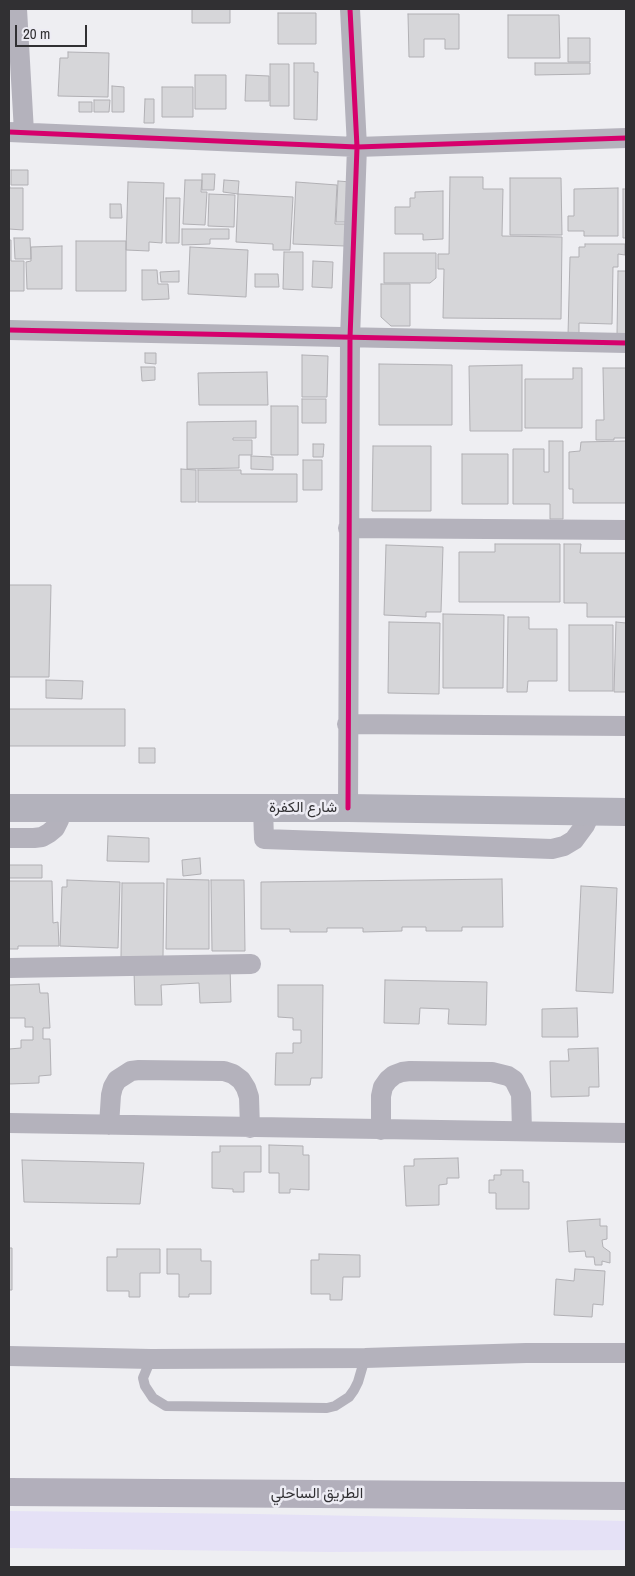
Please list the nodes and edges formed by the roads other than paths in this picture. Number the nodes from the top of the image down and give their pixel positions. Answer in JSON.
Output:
{"nodes":[{"id":1,"x":17,"y":9,"type":"edge"},
{"id":2,"x":350,"y":9,"type":"edge"},
{"id":3,"x":16,"y":132,"type":"edge"},
{"id":4,"x":626,"y":138,"type":"edge"},
{"id":5,"x":357,"y":147,"type":"junction"},
{"id":6,"x":9,"y":330,"type":"edge"},
{"id":7,"x":350,"y":338,"type":"junction"},
{"id":8,"x":626,"y":343,"type":"edge"},
{"id":9,"x":348,"y":528,"type":"junction"},
{"id":10,"x":626,"y":530,"type":"edge"},
{"id":11,"x":347,"y":724,"type":"junction"},
{"id":12,"x":626,"y":726,"type":"edge"},
{"id":13,"x":9,"y":808,"type":"edge"},
{"id":14,"x":62,"y":808,"type":"junction"},
{"id":15,"x":263,"y":808,"type":"junction"},
{"id":16,"x":348,"y":808,"type":"junction"},
{"id":17,"x":591,"y":812,"type":"junction"},
{"id":18,"x":626,"y":812,"type":"edge"},
{"id":19,"x":9,"y":838,"type":"edge"},
{"id":20,"x":251,"y":964,"type":"dead end"},
{"id":21,"x":9,"y":968,"type":"edge"},
{"id":22,"x":9,"y":1123,"type":"edge"},
{"id":23,"x":109,"y":1125,"type":"junction"},
{"id":24,"x":250,"y":1128,"type":"junction"},
{"id":25,"x":381,"y":1130,"type":"junction"},
{"id":26,"x":522,"y":1131,"type":"junction"},
{"id":27,"x":626,"y":1134,"type":"edge"},
{"id":28,"x":626,"y":1353,"type":"edge"},
{"id":29,"x":9,"y":1356,"type":"edge"},
{"id":30,"x":365,"y":1358,"type":"junction"},
{"id":31,"x":151,"y":1359,"type":"junction"},
{"id":32,"x":9,"y":1492,"type":"edge"},
{"id":33,"x":626,"y":1496,"type":"edge"}],
"edges":[{"from":1,"to":3,"type":"street"},
{"from":2,"to":5,"type":"street"},
{"from":3,"to":5,"type":"street"},
{"from":4,"to":5,"type":"street"},
{"from":5,"to":7,"type":"street"},
{"from":6,"to":7,"type":"street"},
{"from":7,"to":8,"type":"street"},
{"from":7,"to":9,"type":"street"},
{"from":9,"to":10,"type":"street"},
{"from":9,"to":11,"type":"street"},
{"from":11,"to":12,"type":"street"},
{"from":11,"to":16,"type":"street"},
{"from":13,"to":14,"type":"street","name":"شارع الكفرة"},
{"from":14,"to":15,"type":"street","name":"شارع الكفرة"},
{"from":14,"to":19,"type":"street"},
{"from":15,"to":16,"type":"street","name":"شارع الكفرة"},
{"from":15,"to":17,"type":"street"},
{"from":16,"to":17,"type":"street","name":"شارع الكفرة"},
{"from":17,"to":18,"type":"street","name":"شارع الكفرة"},
{"from":20,"to":21,"type":"street"},
{"from":22,"to":23,"type":"street"},
{"from":23,"to":24,"type":"street"},
{"from":23,"to":24,"type":"street"},
{"from":24,"to":25,"type":"street"},
{"from":25,"to":26,"type":"street"},
{"from":25,"to":26,"type":"street"},
{"from":26,"to":27,"type":"street"},
{"from":28,"to":30,"type":"street"},
{"from":29,"to":31,"type":"street"},
{"from":30,"to":31,"type":"street"},
{"from":30,"to":31,"type":"lane"},
{"from":32,"to":33,"type":"highway","name":"الطريق الساحلي"}]}
